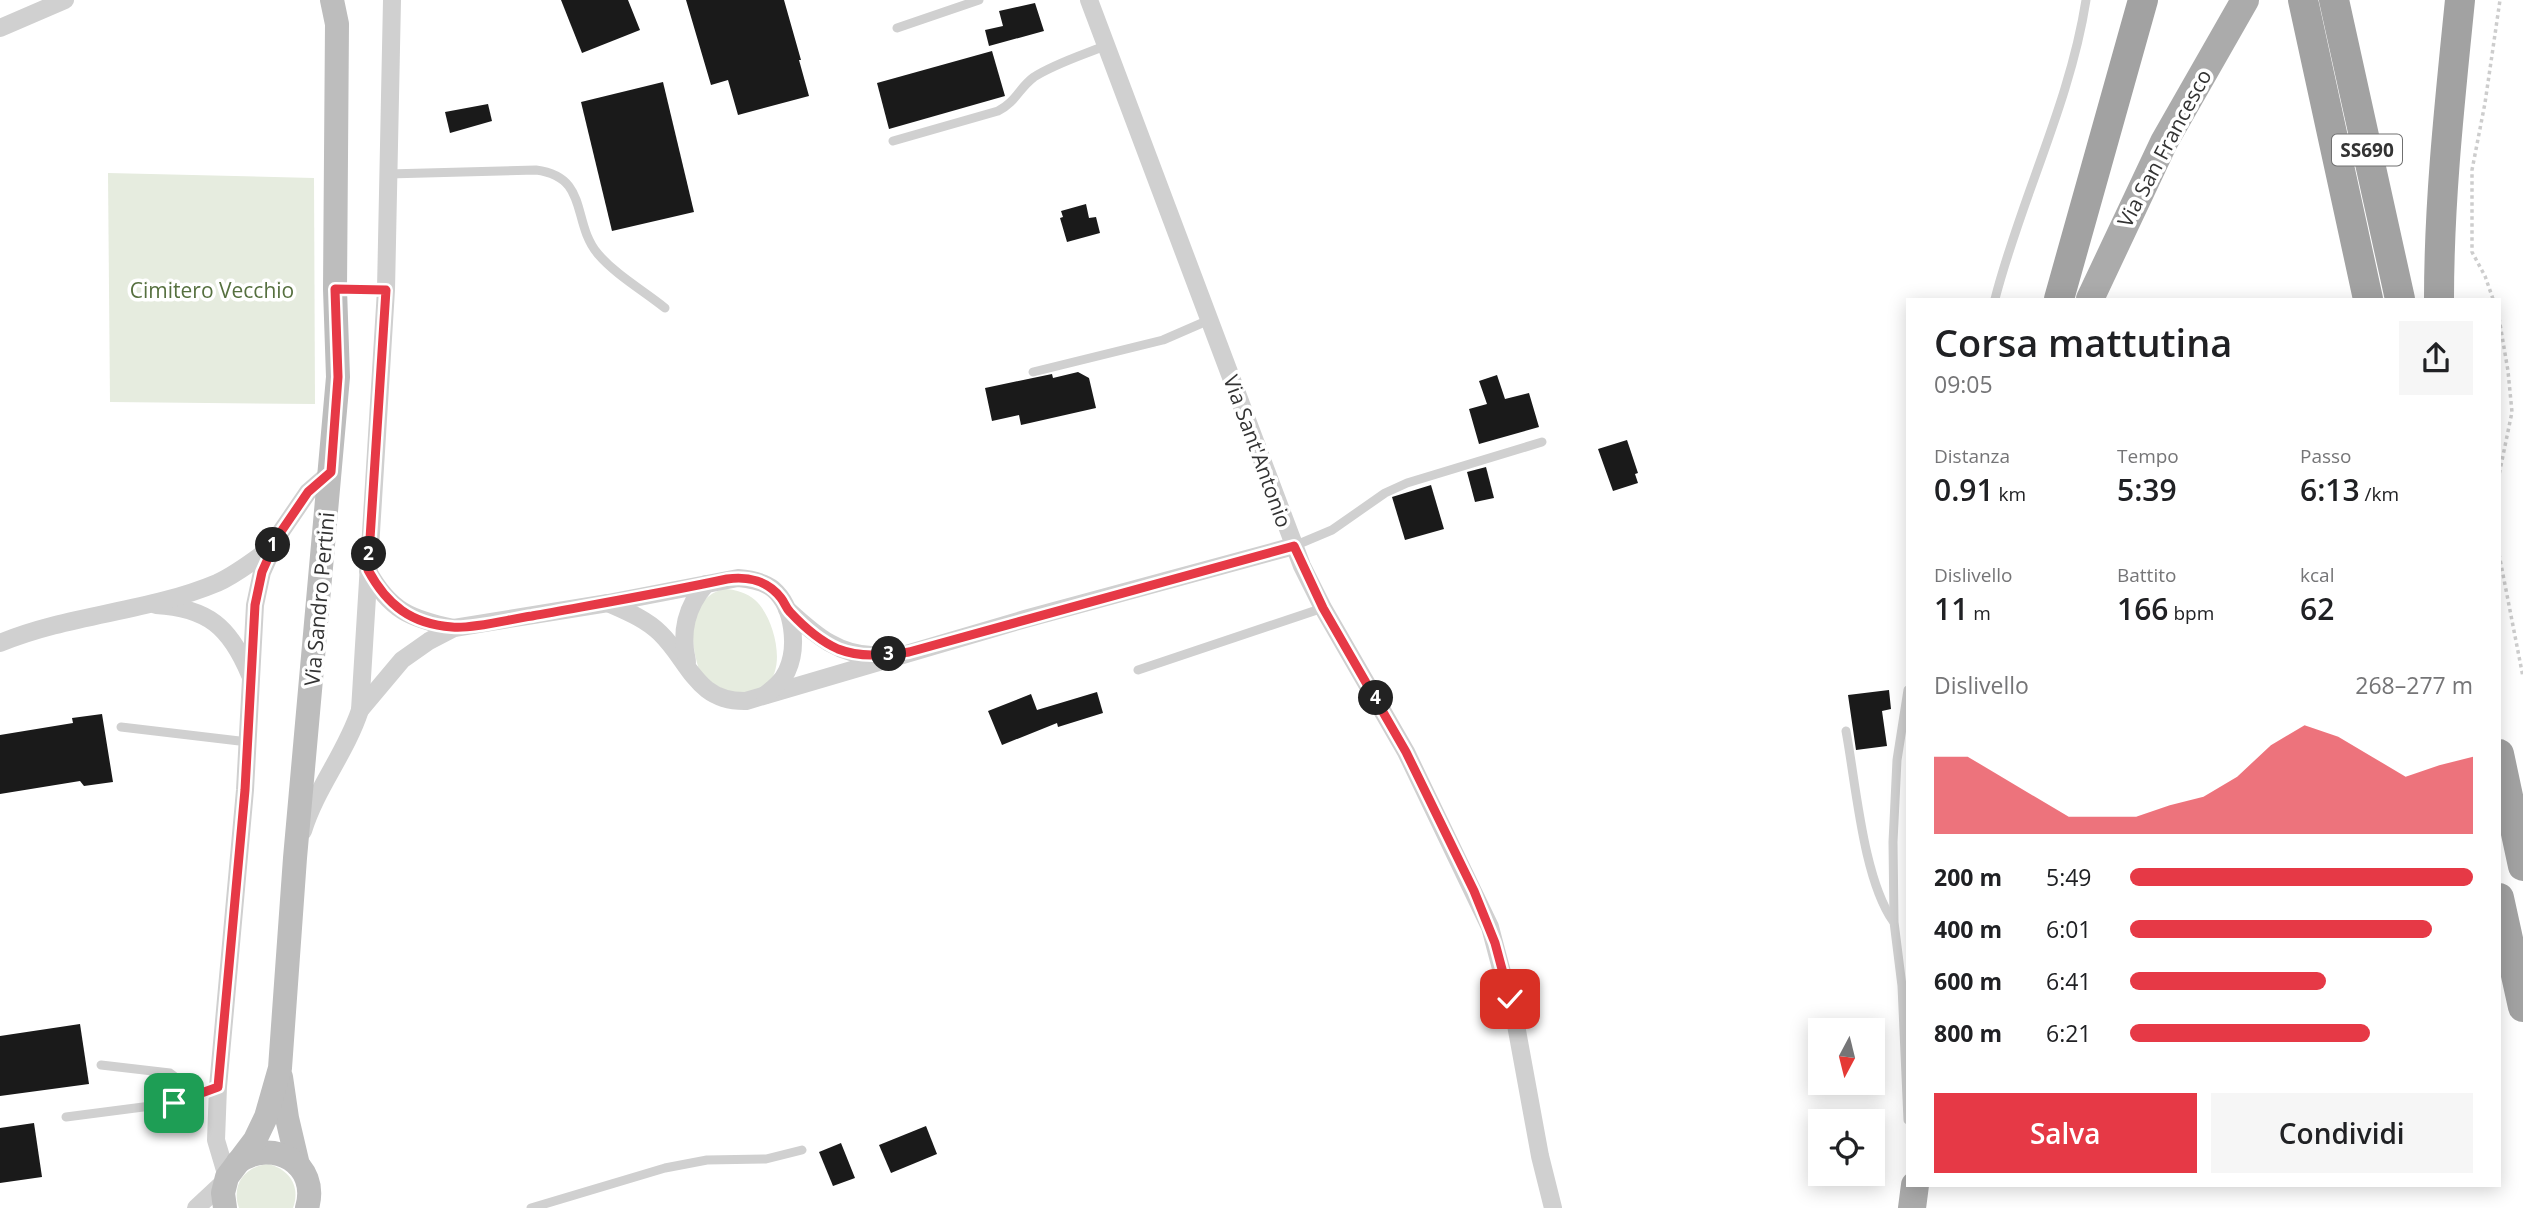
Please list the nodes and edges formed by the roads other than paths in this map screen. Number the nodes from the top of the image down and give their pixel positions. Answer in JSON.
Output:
{"nodes":[{"id":1,"x":346,"y":0,"type":"edge"},
{"id":2,"x":392,"y":0,"type":"edge"},
{"id":3,"x":979,"y":0,"type":"edge"},
{"id":4,"x":1089,"y":0,"type":"edge"},
{"id":5,"x":2086,"y":0,"type":"edge"},
{"id":6,"x":2143,"y":0,"type":"edge"},
{"id":7,"x":2304,"y":0,"type":"edge"},
{"id":8,"x":2334,"y":0,"type":"edge"},
{"id":9,"x":2460,"y":0,"type":"edge"},
{"id":10,"x":55,"y":2,"type":"edge"},
{"id":11,"x":2241,"y":6,"type":"edge"},
{"id":12,"x":334,"y":12,"type":"edge"},
{"id":13,"x":897,"y":28,"type":"dead end"},
{"id":14,"x":0,"y":29,"type":"edge"},
{"id":15,"x":1107,"y":45,"type":"junction"},
{"id":16,"x":893,"y":141,"type":"dead end"},
{"id":17,"x":388,"y":174,"type":"junction"},
{"id":18,"x":1995,"y":298,"type":"edge"},
{"id":19,"x":2059,"y":298,"type":"edge"},
{"id":20,"x":2090,"y":298,"type":"edge"},
{"id":21,"x":2368,"y":298,"type":"edge"},
{"id":22,"x":2400,"y":298,"type":"edge"},
{"id":23,"x":2439,"y":298,"type":"edge"},
{"id":24,"x":665,"y":308,"type":"dead end"},
{"id":25,"x":1209,"y":320,"type":"junction"},
{"id":26,"x":1033,"y":372,"type":"dead end"},
{"id":27,"x":1542,"y":442,"type":"dead end"},
{"id":28,"x":331,"y":472,"type":"junction"},
{"id":29,"x":1294,"y":546,"type":"junction"},
{"id":30,"x":272,"y":547,"type":"junction"},
{"id":31,"x":368,"y":570,"type":"junction"},
{"id":32,"x":706,"y":584,"type":"junction"},
{"id":33,"x":608,"y":603,"type":"junction"},
{"id":34,"x":132,"y":607,"type":"junction"},
{"id":35,"x":1323,"y":608,"type":"junction"},
{"id":36,"x":787,"y":609,"type":"junction"},
{"id":37,"x":454,"y":628,"type":"junction"},
{"id":38,"x":0,"y":643,"type":"edge"},
{"id":39,"x":909,"y":652,"type":"junction"},
{"id":40,"x":688,"y":669,"type":"junction"},
{"id":41,"x":1138,"y":670,"type":"dead end"},
{"id":42,"x":252,"y":679,"type":"junction"},
{"id":43,"x":755,"y":700,"type":"junction"},
{"id":44,"x":1906,"y":706,"type":"edge"},
{"id":45,"x":360,"y":710,"type":"junction"},
{"id":46,"x":121,"y":727,"type":"dead end"},
{"id":47,"x":1846,"y":731,"type":"dead end"},
{"id":48,"x":248,"y":742,"type":"junction"},
{"id":49,"x":2501,"y":763,"type":"edge"},
{"id":50,"x":295,"y":858,"type":"junction"},
{"id":51,"x":2523,"y":866,"type":"edge"},
{"id":52,"x":2501,"y":907,"type":"edge"},
{"id":53,"x":1894,"y":922,"type":"junction"},
{"id":54,"x":2523,"y":1007,"type":"edge"},
{"id":55,"x":101,"y":1065,"type":"dead end"},
{"id":56,"x":280,"y":1068,"type":"junction"},
{"id":57,"x":1906,"y":1075,"type":"edge"},
{"id":58,"x":218,"y":1087,"type":"junction"},
{"id":59,"x":198,"y":1094,"type":"junction"},
{"id":60,"x":66,"y":1117,"type":"dead end"},
{"id":61,"x":802,"y":1150,"type":"dead end"},
{"id":62,"x":298,"y":1165,"type":"junction"},
{"id":63,"x":230,"y":1173,"type":"junction"},
{"id":64,"x":1915,"y":1187,"type":"edge"},
{"id":65,"x":196,"y":1208,"type":"edge"},
{"id":66,"x":225,"y":1208,"type":"edge"},
{"id":67,"x":307,"y":1208,"type":"edge"},
{"id":68,"x":531,"y":1208,"type":"edge"},
{"id":69,"x":1553,"y":1208,"type":"edge"},
{"id":70,"x":1912,"y":1208,"type":"edge"}],
"edges":[{"from":1,"to":12,"type":"main road","name":"Via Sandro Pertini"},
{"from":2,"to":17,"type":"street"},
{"from":3,"to":13,"type":"lane"},
{"from":4,"to":15,"type":"street","name":"Via Sant'Antonio"},
{"from":5,"to":18,"type":"lane"},
{"from":6,"to":19,"type":"highway"},
{"from":7,"to":21,"type":"highway","number":"SS690"},
{"from":8,"to":22,"type":"highway","number":"SS690"},
{"from":9,"to":23,"type":"highway"},
{"from":10,"to":14,"type":"street"},
{"from":11,"to":20,"type":"main road","name":"Via San Francesco"},
{"from":12,"to":28,"type":"main road","name":"Via Sandro Pertini"},
{"from":15,"to":16,"type":"lane"},
{"from":15,"to":25,"type":"street","name":"Via Sant'Antonio"},
{"from":17,"to":24,"type":"lane"},
{"from":17,"to":31,"type":"street"},
{"from":25,"to":26,"type":"lane"},
{"from":25,"to":29,"type":"street","name":"Via Sant'Antonio"},
{"from":27,"to":29,"type":"lane"},
{"from":28,"to":30,"type":"street"},
{"from":28,"to":50,"type":"main road","name":"Via Sandro Pertini"},
{"from":29,"to":35,"type":"street","name":"Via Sant'Antonio"},
{"from":29,"to":39,"type":"street"},
{"from":30,"to":34,"type":"street"},
{"from":30,"to":42,"type":"street"},
{"from":31,"to":37,"type":"street"},
{"from":31,"to":45,"type":"street"},
{"from":32,"to":33,"type":"street"},
{"from":32,"to":36,"type":"street"},
{"from":32,"to":40,"type":"street"},
{"from":33,"to":37,"type":"street"},
{"from":33,"to":40,"type":"street"},
{"from":34,"to":38,"type":"street"},
{"from":34,"to":42,"type":"street"},
{"from":35,"to":41,"type":"lane"},
{"from":35,"to":69,"type":"street","name":"Via Sant'Antonio"},
{"from":36,"to":39,"type":"street"},
{"from":36,"to":43,"type":"street"},
{"from":37,"to":45,"type":"street"},
{"from":39,"to":43,"type":"street"},
{"from":40,"to":43,"type":"street"},
{"from":42,"to":48,"type":"street"},
{"from":44,"to":53,"type":"lane"},
{"from":45,"to":50,"type":"street"},
{"from":46,"to":48,"type":"lane"},
{"from":47,"to":53,"type":"lane"},
{"from":48,"to":58,"type":"street"},
{"from":49,"to":51,"type":"highway"},
{"from":50,"to":56,"type":"main road","name":"Via Sandro Pertini"},
{"from":52,"to":54,"type":"highway"},
{"from":53,"to":57,"type":"lane"},
{"from":55,"to":59,"type":"lane"},
{"from":56,"to":62,"type":"main road"},
{"from":56,"to":63,"type":"main road","name":"Via Sandro Pertini"},
{"from":58,"to":59,"type":"lane"},
{"from":58,"to":63,"type":"street"},
{"from":59,"to":60,"type":"lane"},
{"from":61,"to":68,"type":"lane"},
{"from":62,"to":63,"type":"main road"},
{"from":62,"to":67,"type":"main road"},
{"from":63,"to":65,"type":"street"},
{"from":63,"to":66,"type":"main road"},
{"from":64,"to":70,"type":"main road"}]}
